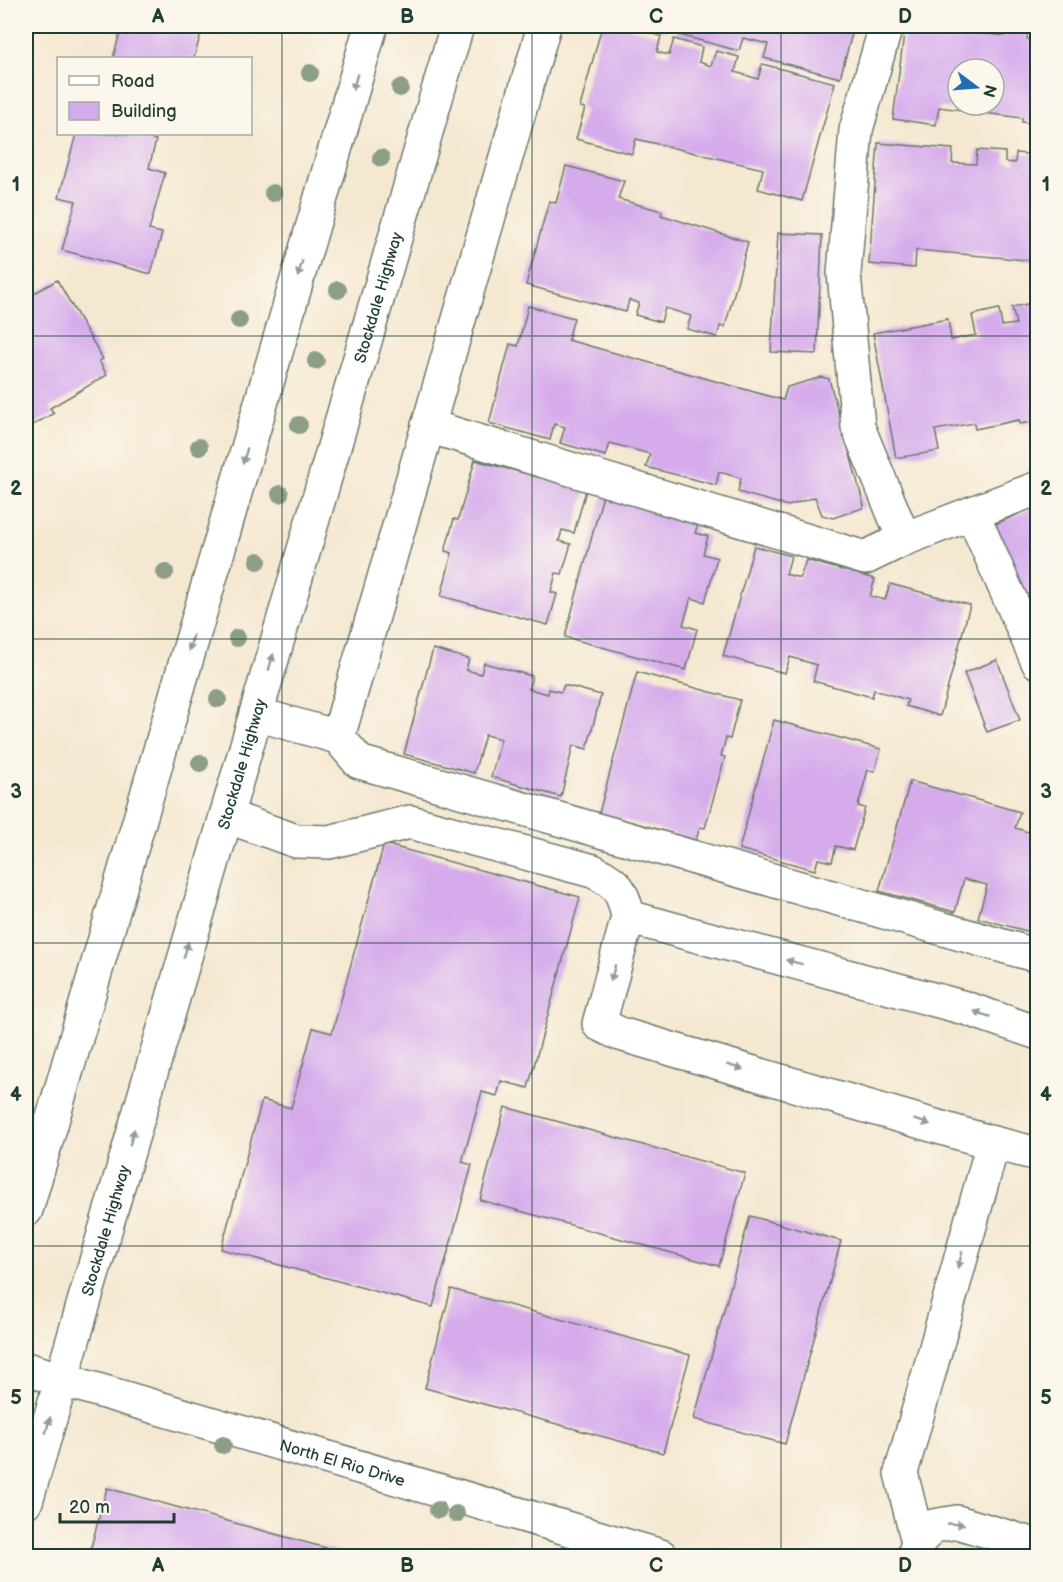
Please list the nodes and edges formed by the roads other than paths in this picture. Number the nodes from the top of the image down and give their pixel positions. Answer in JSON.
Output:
{"nodes":[{"id":1,"x":371,"y":26,"type":"edge"},
{"id":2,"x":457,"y":26,"type":"edge"},
{"id":3,"x":544,"y":26,"type":"edge"},
{"id":4,"x":886,"y":26,"type":"edge"},
{"id":5,"x":428,"y":426,"type":"junction"},
{"id":6,"x":1038,"y":488,"type":"edge"},
{"id":7,"x":972,"y":513,"type":"junction"},
{"id":8,"x":904,"y":539,"type":"junction"},
{"id":9,"x":1038,"y":662,"type":"edge"},
{"id":10,"x":256,"y":714,"type":"junction"},
{"id":11,"x":338,"y":737,"type":"junction"},
{"id":12,"x":226,"y":816,"type":"junction"},
{"id":13,"x":628,"y":917,"type":"junction"},
{"id":14,"x":1038,"y":956,"type":"edge"},
{"id":15,"x":1038,"y":1033,"type":"edge"},
{"id":16,"x":993,"y":1143,"type":"junction"},
{"id":17,"x":1038,"y":1154,"type":"edge"},
{"id":18,"x":26,"y":1210,"type":"edge"},
{"id":19,"x":26,"y":1369,"type":"edge"},
{"id":20,"x":61,"y":1379,"type":"junction"},
{"id":21,"x":26,"y":1501,"type":"edge"},
{"id":22,"x":578,"y":1545,"type":"edge"},
{"id":23,"x":1038,"y":1546,"type":"edge"},
{"id":24,"x":916,"y":1549,"type":"edge"},
{"id":25,"x":661,"y":1557,"type":"edge"}],
"edges":[{"from":1,"to":18,"type":"main road","one_way":true},
{"from":10,"to":2,"type":"main road","name":"Stockdale Highway","one_way":true},
{"from":3,"to":5,"type":"main road"},
{"from":4,"to":8,"type":"main road"},
{"from":5,"to":8,"type":"main road"},
{"from":5,"to":11,"type":"main road"},
{"from":6,"to":7,"type":"main road"},
{"from":7,"to":8,"type":"main road"},
{"from":7,"to":9,"type":"main road"},
{"from":10,"to":11,"type":"main road"},
{"from":10,"to":12,"type":"main road","name":"Stockdale Highway"},
{"from":11,"to":14,"type":"main road"},
{"from":12,"to":13,"type":"main road"},
{"from":20,"to":12,"type":"main road","name":"Stockdale Highway","one_way":true},
{"from":15,"to":13,"type":"main road","one_way":true},
{"from":13,"to":16,"type":"main road","one_way":true},
{"from":16,"to":17,"type":"main road"},
{"from":16,"to":24,"type":"main road","one_way":true},
{"from":19,"to":20,"type":"main road","name":"North El Rio Drive"},
{"from":21,"to":20,"type":"main road","name":"Stockdale Highway","one_way":true},
{"from":20,"to":22,"type":"main road","name":"North El Rio Drive"},
{"from":22,"to":25,"type":"main road","name":"North El Rio Drive"},
{"from":24,"to":23,"type":"main road","one_way":true}]}
